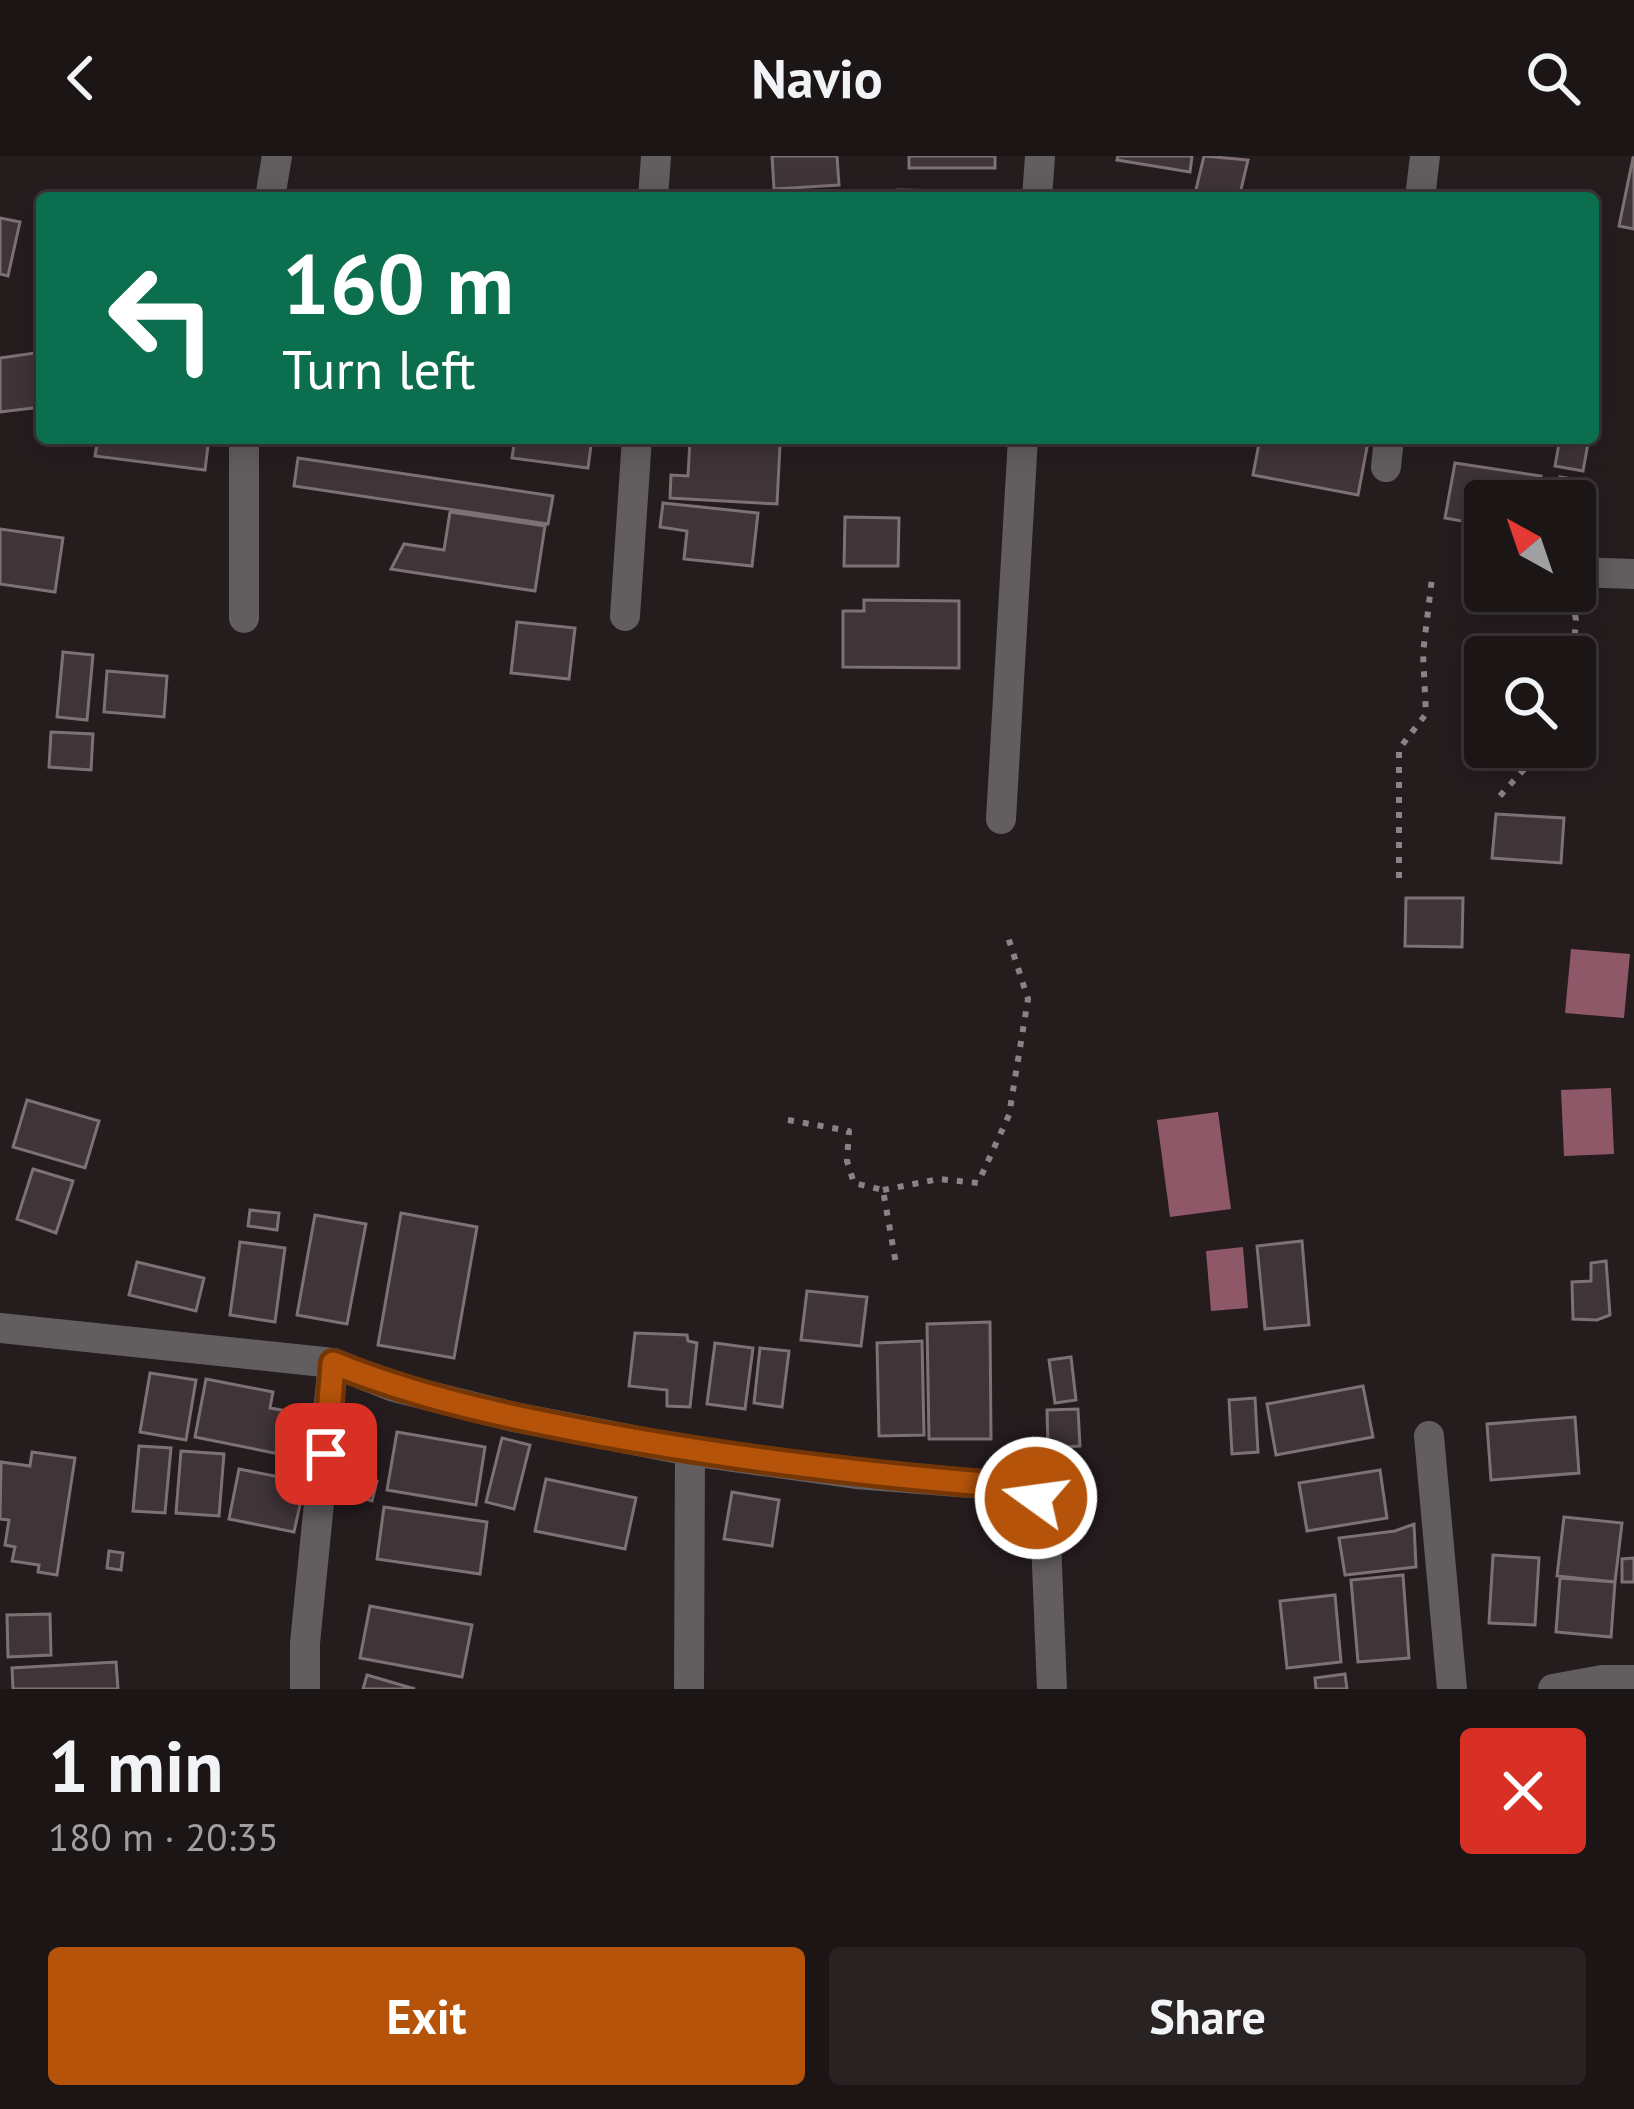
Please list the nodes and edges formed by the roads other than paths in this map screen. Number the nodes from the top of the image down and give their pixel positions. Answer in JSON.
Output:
{"nodes":[{"id":1,"x":277,"y":156,"type":"edge"},
{"id":2,"x":656,"y":156,"type":"edge"},
{"id":3,"x":1040,"y":156,"type":"edge"},
{"id":4,"x":1425,"y":156,"type":"edge"},
{"id":5,"x":271,"y":192,"type":"edge"},
{"id":6,"x":653,"y":192,"type":"edge"},
{"id":7,"x":1037,"y":192,"type":"edge"},
{"id":8,"x":1421,"y":192,"type":"edge"},
{"id":9,"x":244,"y":444,"type":"edge"},
{"id":10,"x":637,"y":444,"type":"edge"},
{"id":11,"x":1023,"y":444,"type":"edge"},
{"id":12,"x":1596,"y":573,"type":"edge"},
{"id":13,"x":1634,"y":574,"type":"edge"},
{"id":14,"x":625,"y":616,"type":"dead end"},
{"id":15,"x":244,"y":618,"type":"dead end"},
{"id":16,"x":1001,"y":819,"type":"dead end"},
{"id":17,"x":0,"y":1328,"type":"edge"},
{"id":18,"x":333,"y":1363,"type":"junction"},
{"id":19,"x":1429,"y":1436,"type":"dead end"},
{"id":20,"x":690,"y":1451,"type":"junction"},
{"id":21,"x":1634,"y":1680,"type":"edge"},
{"id":22,"x":305,"y":1689,"type":"edge"},
{"id":23,"x":688,"y":1689,"type":"edge"},
{"id":24,"x":1052,"y":1689,"type":"edge"},
{"id":25,"x":1452,"y":1689,"type":"edge"},
{"id":26,"x":1553,"y":1689,"type":"edge"}],
"edges":[{"from":1,"to":5,"type":"street"},
{"from":2,"to":6,"type":"street"},
{"from":3,"to":7,"type":"street"},
{"from":4,"to":8,"type":"street"},
{"from":9,"to":15,"type":"street"},
{"from":10,"to":14,"type":"street"},
{"from":11,"to":16,"type":"street"},
{"from":12,"to":13,"type":"street"},
{"from":17,"to":18,"type":"street"},
{"from":18,"to":20,"type":"street"},
{"from":18,"to":22,"type":"street"},
{"from":19,"to":25,"type":"street"},
{"from":20,"to":23,"type":"street"},
{"from":20,"to":24,"type":"street"},
{"from":21,"to":26,"type":"street"}]}
